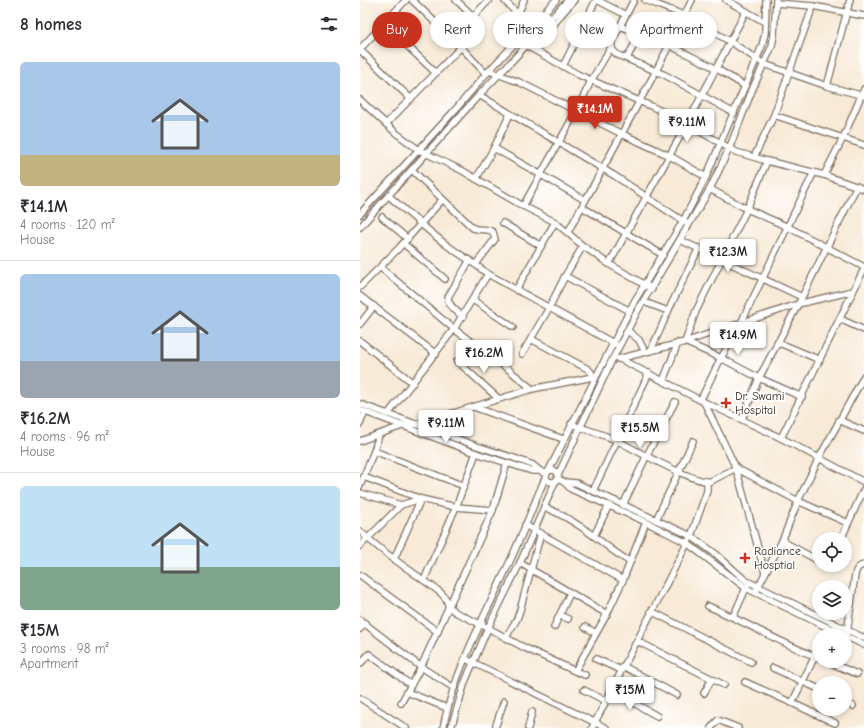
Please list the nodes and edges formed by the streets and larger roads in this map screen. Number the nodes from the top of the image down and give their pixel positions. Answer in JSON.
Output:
{"nodes":[{"id":1,"x":406,"y":0,"type":"edge"},
{"id":2,"x":412,"y":0,"type":"edge"},
{"id":3,"x":456,"y":0,"type":"edge"},
{"id":4,"x":489,"y":0,"type":"edge"},
{"id":5,"x":504,"y":0,"type":"edge"},
{"id":6,"x":524,"y":0,"type":"edge"},
{"id":7,"x":556,"y":0,"type":"edge"},
{"id":8,"x":568,"y":0,"type":"edge"},
{"id":9,"x":574,"y":0,"type":"edge"},
{"id":10,"x":596,"y":0,"type":"edge"},
{"id":11,"x":634,"y":0,"type":"edge"},
{"id":12,"x":645,"y":0,"type":"edge"},
{"id":13,"x":692,"y":0,"type":"edge"},
{"id":14,"x":726,"y":0,"type":"edge"},
{"id":15,"x":766,"y":0,"type":"edge"},
{"id":16,"x":850,"y":0,"type":"edge"},
{"id":17,"x":776,"y":2,"type":"edge"},
{"id":18,"x":813,"y":6,"type":"junction"},
{"id":19,"x":746,"y":11,"type":"junction"},
{"id":20,"x":394,"y":12,"type":"edge"},
{"id":21,"x":469,"y":12,"type":"edge"},
{"id":22,"x":477,"y":12,"type":"edge"},
{"id":23,"x":516,"y":12,"type":"edge"},
{"id":24,"x":519,"y":12,"type":"edge"},
{"id":25,"x":544,"y":12,"type":"edge"},
{"id":26,"x":557,"y":12,"type":"edge"},
{"id":27,"x":628,"y":12,"type":"edge"},
{"id":28,"x":674,"y":12,"type":"edge"},
{"id":29,"x":686,"y":12,"type":"edge"},
{"id":30,"x":848,"y":13,"type":"junction"},
{"id":31,"x":626,"y":15,"type":"joint"},
{"id":32,"x":864,"y":16,"type":"edge"},
{"id":33,"x":430,"y":18,"type":"edge"},
{"id":34,"x":765,"y":22,"type":"junction"},
{"id":35,"x":620,"y":26,"type":"junction"},
{"id":36,"x":626,"y":28,"type":"edge"},
{"id":37,"x":618,"y":30,"type":"edge"},
{"id":38,"x":717,"y":34,"type":"edge"},
{"id":39,"x":372,"y":35,"type":"edge"},
{"id":40,"x":731,"y":42,"type":"junction"},
{"id":41,"x":410,"y":48,"type":"edge"},
{"id":42,"x":460,"y":48,"type":"edge"},
{"id":43,"x":462,"y":48,"type":"edge"},
{"id":44,"x":510,"y":48,"type":"edge"},
{"id":45,"x":525,"y":48,"type":"edge"},
{"id":46,"x":532,"y":48,"type":"edge"},
{"id":47,"x":610,"y":48,"type":"edge"},
{"id":48,"x":612,"y":48,"type":"edge"},
{"id":49,"x":632,"y":48,"type":"edge"},
{"id":50,"x":668,"y":48,"type":"edge"},
{"id":51,"x":675,"y":48,"type":"edge"},
{"id":52,"x":360,"y":49,"type":"edge"},
{"id":53,"x":536,"y":50,"type":"junction"},
{"id":54,"x":627,"y":58,"type":"junction"},
{"id":55,"x":757,"y":58,"type":"junction"},
{"id":56,"x":764,"y":64,"type":"junction"},
{"id":57,"x":563,"y":66,"type":"junction"},
{"id":58,"x":717,"y":69,"type":"junction"},
{"id":59,"x":656,"y":71,"type":"junction"},
{"id":60,"x":488,"y":72,"type":"junction"},
{"id":61,"x":436,"y":73,"type":"junction"},
{"id":62,"x":790,"y":73,"type":"junction"},
{"id":63,"x":499,"y":74,"type":"junction"},
{"id":64,"x":591,"y":81,"type":"junction"},
{"id":65,"x":745,"y":86,"type":"junction"},
{"id":66,"x":827,"y":86,"type":"junction"},
{"id":67,"x":863,"y":93,"type":"edge"},
{"id":68,"x":479,"y":95,"type":"junction"},
{"id":69,"x":702,"y":96,"type":"junction"},
{"id":70,"x":411,"y":99,"type":"junction"},
{"id":71,"x":360,"y":100,"type":"edge"},
{"id":72,"x":640,"y":101,"type":"junction"},
{"id":73,"x":577,"y":110,"type":"junction"},
{"id":74,"x":734,"y":113,"type":"junction"},
{"id":75,"x":510,"y":114,"type":"junction"},
{"id":76,"x":774,"y":115,"type":"junction"},
{"id":77,"x":386,"y":124,"type":"junction"},
{"id":78,"x":687,"y":124,"type":"junction"},
{"id":79,"x":622,"y":134,"type":"junction"},
{"id":80,"x":843,"y":138,"type":"junction"},
{"id":81,"x":559,"y":143,"type":"junction"},
{"id":82,"x":721,"y":144,"type":"junction"},
{"id":83,"x":864,"y":145,"type":"edge"},
{"id":84,"x":494,"y":148,"type":"junction"},
{"id":85,"x":729,"y":149,"type":"junction"},
{"id":86,"x":419,"y":150,"type":"junction"},
{"id":87,"x":426,"y":154,"type":"junction"},
{"id":88,"x":670,"y":156,"type":"junction"},
{"id":89,"x":754,"y":157,"type":"junction"},
{"id":90,"x":767,"y":161,"type":"junction"},
{"id":91,"x":603,"y":169,"type":"junction"},
{"id":92,"x":412,"y":170,"type":"junction"},
{"id":93,"x":814,"y":172,"type":"junction"},
{"id":94,"x":541,"y":175,"type":"junction"},
{"id":95,"x":824,"y":175,"type":"junction"},
{"id":96,"x":706,"y":177,"type":"junction"},
{"id":97,"x":476,"y":179,"type":"junction"},
{"id":98,"x":857,"y":186,"type":"junction"},
{"id":99,"x":710,"y":189,"type":"junction"},
{"id":100,"x":864,"y":189,"type":"edge"},
{"id":101,"x":389,"y":196,"type":"junction"},
{"id":102,"x":647,"y":198,"type":"junction"},
{"id":103,"x":442,"y":200,"type":"junction"},
{"id":104,"x":585,"y":200,"type":"junction"},
{"id":105,"x":523,"y":206,"type":"junction"},
{"id":106,"x":582,"y":207,"type":"junction"},
{"id":107,"x":747,"y":209,"type":"junction"},
{"id":108,"x":360,"y":215,"type":"edge"},
{"id":109,"x":382,"y":217,"type":"dead end"},
{"id":110,"x":365,"y":221,"type":"junction"},
{"id":111,"x":683,"y":221,"type":"junction"},
{"id":112,"x":503,"y":222,"type":"dead end"},
{"id":113,"x":555,"y":222,"type":"junction"},
{"id":114,"x":421,"y":225,"type":"junction"},
{"id":115,"x":689,"y":225,"type":"junction"},
{"id":116,"x":360,"y":227,"type":"edge"},
{"id":117,"x":788,"y":227,"type":"junction"},
{"id":118,"x":568,"y":232,"type":"junction"},
{"id":119,"x":626,"y":232,"type":"junction"},
{"id":120,"x":408,"y":239,"type":"junction"},
{"id":121,"x":680,"y":240,"type":"junction"},
{"id":122,"x":404,"y":244,"type":"junction"},
{"id":123,"x":541,"y":246,"type":"junction"},
{"id":124,"x":583,"y":246,"type":"junction"},
{"id":125,"x":826,"y":247,"type":"junction"},
{"id":126,"x":699,"y":248,"type":"junction"},
{"id":127,"x":663,"y":255,"type":"junction"},
{"id":128,"x":470,"y":260,"type":"junction"},
{"id":129,"x":721,"y":260,"type":"junction"},
{"id":130,"x":476,"y":264,"type":"junction"},
{"id":131,"x":609,"y":264,"type":"junction"},
{"id":132,"x":381,"y":268,"type":"junction"},
{"id":133,"x":864,"y":268,"type":"edge"},
{"id":134,"x":488,"y":274,"type":"junction"},
{"id":135,"x":565,"y":276,"type":"junction"},
{"id":136,"x":445,"y":278,"type":"dead end"},
{"id":137,"x":763,"y":279,"type":"junction"},
{"id":138,"x":644,"y":285,"type":"junction"},
{"id":139,"x":360,"y":287,"type":"edge"},
{"id":140,"x":652,"y":289,"type":"junction"},
{"id":141,"x":516,"y":290,"type":"junction"},
{"id":142,"x":853,"y":291,"type":"junction"},
{"id":143,"x":360,"y":296,"type":"edge"},
{"id":144,"x":802,"y":297,"type":"junction"},
{"id":145,"x":473,"y":300,"type":"junction"},
{"id":146,"x":644,"y":302,"type":"junction"},
{"id":147,"x":798,"y":304,"type":"junction"},
{"id":148,"x":374,"y":306,"type":"junction"},
{"id":149,"x":549,"y":308,"type":"junction"},
{"id":150,"x":630,"y":311,"type":"junction"},
{"id":151,"x":668,"y":311,"type":"junction"},
{"id":152,"x":463,"y":317,"type":"junction"},
{"id":153,"x":840,"y":319,"type":"junction"},
{"id":154,"x":360,"y":324,"type":"edge"},
{"id":155,"x":741,"y":324,"type":"junction"},
{"id":156,"x":513,"y":327,"type":"dead end"},
{"id":157,"x":454,"y":329,"type":"junction"},
{"id":158,"x":864,"y":330,"type":"edge"},
{"id":159,"x":628,"y":331,"type":"junction"},
{"id":160,"x":531,"y":339,"type":"junction"},
{"id":161,"x":360,"y":341,"type":"edge"},
{"id":162,"x":678,"y":342,"type":"junction"},
{"id":163,"x":685,"y":342,"type":"junction"},
{"id":164,"x":777,"y":342,"type":"junction"},
{"id":165,"x":613,"y":343,"type":"junction"},
{"id":166,"x":619,"y":346,"type":"junction"},
{"id":167,"x":648,"y":351,"type":"junction"},
{"id":168,"x":436,"y":354,"type":"junction"},
{"id":169,"x":522,"y":354,"type":"dead end"},
{"id":170,"x":721,"y":358,"type":"junction"},
{"id":171,"x":620,"y":359,"type":"junction"},
{"id":172,"x":612,"y":360,"type":"junction"},
{"id":173,"x":820,"y":360,"type":"junction"},
{"id":174,"x":457,"y":361,"type":"dead end"},
{"id":175,"x":604,"y":362,"type":"junction"},
{"id":176,"x":648,"y":373,"type":"junction"},
{"id":177,"x":593,"y":378,"type":"junction"},
{"id":178,"x":759,"y":378,"type":"junction"},
{"id":179,"x":863,"y":379,"type":"edge"},
{"id":180,"x":663,"y":380,"type":"junction"},
{"id":181,"x":413,"y":383,"type":"junction"},
{"id":182,"x":599,"y":386,"type":"junction"},
{"id":183,"x":532,"y":389,"type":"junction"},
{"id":184,"x":802,"y":396,"type":"junction"},
{"id":185,"x":499,"y":399,"type":"junction"},
{"id":186,"x":702,"y":401,"type":"junction"},
{"id":187,"x":675,"y":402,"type":"dead end"},
{"id":188,"x":360,"y":404,"type":"edge"},
{"id":189,"x":474,"y":407,"type":"junction"},
{"id":190,"x":362,"y":411,"type":"edge"},
{"id":191,"x":388,"y":414,"type":"junction"},
{"id":192,"x":742,"y":419,"type":"junction"},
{"id":193,"x":840,"y":420,"type":"junction"},
{"id":194,"x":360,"y":424,"type":"edge"},
{"id":195,"x":417,"y":424,"type":"junction"},
{"id":196,"x":571,"y":424,"type":"junction"},
{"id":197,"x":402,"y":426,"type":"junction"},
{"id":198,"x":580,"y":427,"type":"junction"},
{"id":199,"x":864,"y":431,"type":"edge"},
{"id":200,"x":379,"y":435,"type":"junction"},
{"id":201,"x":781,"y":438,"type":"junction"},
{"id":202,"x":563,"y":439,"type":"junction"},
{"id":203,"x":360,"y":440,"type":"edge"},
{"id":204,"x":616,"y":440,"type":"junction"},
{"id":205,"x":693,"y":441,"type":"dead end"},
{"id":206,"x":374,"y":451,"type":"junction"},
{"id":207,"x":476,"y":453,"type":"junction"},
{"id":208,"x":647,"y":455,"type":"junction"},
{"id":209,"x":819,"y":458,"type":"junction"},
{"id":210,"x":507,"y":463,"type":"junction"},
{"id":211,"x":736,"y":468,"type":"junction"},
{"id":212,"x":540,"y":471,"type":"junction"},
{"id":213,"x":679,"y":471,"type":"junction"},
{"id":214,"x":547,"y":474,"type":"junction"},
{"id":215,"x":364,"y":477,"type":"junction"},
{"id":216,"x":557,"y":479,"type":"junction"},
{"id":217,"x":564,"y":482,"type":"junction"},
{"id":218,"x":707,"y":482,"type":"junction"},
{"id":219,"x":864,"y":482,"type":"edge"},
{"id":220,"x":360,"y":486,"type":"edge"},
{"id":221,"x":464,"y":486,"type":"junction"},
{"id":222,"x":864,"y":489,"type":"edge"},
{"id":223,"x":593,"y":491,"type":"junction"},
{"id":224,"x":361,"y":495,"type":"edge"},
{"id":225,"x":422,"y":499,"type":"junction"},
{"id":226,"x":798,"y":501,"type":"junction"},
{"id":227,"x":401,"y":505,"type":"junction"},
{"id":228,"x":609,"y":505,"type":"junction"},
{"id":229,"x":623,"y":505,"type":"junction"},
{"id":230,"x":456,"y":507,"type":"junction"},
{"id":231,"x":544,"y":507,"type":"junction"},
{"id":232,"x":493,"y":510,"type":"junction"},
{"id":233,"x":656,"y":520,"type":"junction"},
{"id":234,"x":646,"y":522,"type":"junction"},
{"id":235,"x":848,"y":523,"type":"junction"},
{"id":236,"x":525,"y":525,"type":"junction"},
{"id":237,"x":534,"y":529,"type":"junction"},
{"id":238,"x":360,"y":531,"type":"edge"},
{"id":239,"x":844,"y":532,"type":"edge"},
{"id":240,"x":541,"y":533,"type":"junction"},
{"id":241,"x":594,"y":536,"type":"junction"},
{"id":242,"x":691,"y":536,"type":"junction"},
{"id":243,"x":368,"y":539,"type":"junction"},
{"id":244,"x":782,"y":541,"type":"junction"},
{"id":245,"x":687,"y":543,"type":"junction"},
{"id":246,"x":360,"y":546,"type":"edge"},
{"id":247,"x":812,"y":557,"type":"edge"},
{"id":248,"x":394,"y":559,"type":"junction"},
{"id":249,"x":629,"y":561,"type":"junction"},
{"id":250,"x":520,"y":563,"type":"junction"},
{"id":251,"x":864,"y":565,"type":"edge"},
{"id":252,"x":531,"y":570,"type":"junction"},
{"id":253,"x":765,"y":573,"type":"junction"},
{"id":254,"x":360,"y":575,"type":"edge"},
{"id":255,"x":424,"y":580,"type":"junction"},
{"id":256,"x":623,"y":580,"type":"junction"},
{"id":257,"x":749,"y":582,"type":"junction"},
{"id":258,"x":758,"y":587,"type":"junction"},
{"id":259,"x":746,"y":588,"type":"junction"},
{"id":260,"x":570,"y":593,"type":"junction"},
{"id":261,"x":756,"y":593,"type":"junction"},
{"id":262,"x":708,"y":606,"type":"dead end"},
{"id":263,"x":449,"y":607,"type":"junction"},
{"id":264,"x":651,"y":612,"type":"junction"},
{"id":265,"x":607,"y":614,"type":"junction"},
{"id":266,"x":560,"y":615,"type":"junction"},
{"id":267,"x":733,"y":617,"type":"junction"},
{"id":268,"x":568,"y":619,"type":"dead end"},
{"id":269,"x":362,"y":621,"type":"edge"},
{"id":270,"x":480,"y":624,"type":"junction"},
{"id":271,"x":554,"y":627,"type":"dead end"},
{"id":272,"x":585,"y":627,"type":"dead end"},
{"id":273,"x":488,"y":628,"type":"junction"},
{"id":274,"x":829,"y":628,"type":"edge"},
{"id":275,"x":834,"y":628,"type":"edge"},
{"id":276,"x":846,"y":628,"type":"edge"},
{"id":277,"x":360,"y":629,"type":"edge"},
{"id":278,"x":438,"y":632,"type":"junction"},
{"id":279,"x":596,"y":633,"type":"junction"},
{"id":280,"x":852,"y":635,"type":"edge"},
{"id":281,"x":506,"y":637,"type":"junction"},
{"id":282,"x":852,"y":638,"type":"edge"},
{"id":283,"x":864,"y":638,"type":"edge"},
{"id":284,"x":637,"y":641,"type":"junction"},
{"id":285,"x":864,"y":645,"type":"edge"},
{"id":286,"x":812,"y":655,"type":"edge"},
{"id":287,"x":466,"y":659,"type":"junction"},
{"id":288,"x":596,"y":659,"type":"dead end"},
{"id":289,"x":473,"y":662,"type":"junction"},
{"id":290,"x":751,"y":662,"type":"dead end"},
{"id":291,"x":360,"y":664,"type":"edge"},
{"id":292,"x":812,"y":666,"type":"edge"},
{"id":293,"x":421,"y":667,"type":"junction"},
{"id":294,"x":622,"y":668,"type":"junction"},
{"id":295,"x":773,"y":668,"type":"dead end"},
{"id":296,"x":843,"y":668,"type":"edge"},
{"id":297,"x":575,"y":671,"type":"junction"},
{"id":298,"x":857,"y":674,"type":"dead end"},
{"id":299,"x":585,"y":675,"type":"dead end"},
{"id":300,"x":712,"y":679,"type":"junction"},
{"id":301,"x":803,"y":681,"type":"junction"},
{"id":302,"x":745,"y":682,"type":"dead end"},
{"id":303,"x":411,"y":685,"type":"junction"},
{"id":304,"x":724,"y":685,"type":"dead end"},
{"id":305,"x":812,"y":686,"type":"edge"},
{"id":306,"x":454,"y":688,"type":"junction"},
{"id":307,"x":584,"y":690,"type":"dead end"},
{"id":308,"x":611,"y":690,"type":"junction"},
{"id":309,"x":407,"y":692,"type":"junction"},
{"id":310,"x":704,"y":694,"type":"dead end"},
{"id":311,"x":677,"y":695,"type":"dead end"},
{"id":312,"x":360,"y":698,"type":"edge"},
{"id":313,"x":504,"y":701,"type":"dead end"},
{"id":314,"x":606,"y":701,"type":"junction"},
{"id":315,"x":401,"y":703,"type":"dead end"},
{"id":316,"x":792,"y":703,"type":"junction"},
{"id":317,"x":447,"y":708,"type":"junction"},
{"id":318,"x":532,"y":712,"type":"dead end"},
{"id":319,"x":657,"y":716,"type":"dead end"},
{"id":320,"x":835,"y":723,"type":"dead end"},
{"id":321,"x":594,"y":725,"type":"edge"},
{"id":322,"x":406,"y":728,"type":"edge"},
{"id":323,"x":443,"y":728,"type":"edge"},
{"id":324,"x":451,"y":728,"type":"edge"},
{"id":325,"x":495,"y":728,"type":"edge"},
{"id":326,"x":528,"y":728,"type":"edge"},
{"id":327,"x":606,"y":728,"type":"edge"},
{"id":328,"x":711,"y":728,"type":"edge"},
{"id":329,"x":738,"y":728,"type":"edge"}],
"edges":[{"from":1,"to":20,"type":"street"},
{"from":2,"to":33,"type":"street"},
{"from":3,"to":21,"type":"street"},
{"from":4,"to":22,"type":"street"},
{"from":5,"to":23,"type":"street"},
{"from":6,"to":24,"type":"street"},
{"from":7,"to":25,"type":"street"},
{"from":8,"to":26,"type":"street"},
{"from":9,"to":53,"type":"street"},
{"from":10,"to":31,"type":"street"},
{"from":10,"to":57,"type":"street"},
{"from":11,"to":27,"type":"street"},
{"from":12,"to":28,"type":"street"},
{"from":13,"to":29,"type":"street"},
{"from":14,"to":19,"type":"street"},
{"from":15,"to":34,"type":"street"},
{"from":16,"to":30,"type":"street"},
{"from":17,"to":18,"type":"street"},
{"from":17,"to":56,"type":"street"},
{"from":18,"to":30,"type":"street"},
{"from":18,"to":62,"type":"street"},
{"from":19,"to":34,"type":"street"},
{"from":19,"to":40,"type":"street"},
{"from":30,"to":32,"type":"street"},
{"from":30,"to":66,"type":"street"},
{"from":31,"to":35,"type":"street"},
{"from":34,"to":55,"type":"street"},
{"from":35,"to":36,"type":"street"},
{"from":35,"to":37,"type":"street"},
{"from":38,"to":40,"type":"street"},
{"from":39,"to":52,"type":"street"},
{"from":40,"to":55,"type":"street"},
{"from":40,"to":58,"type":"street"},
{"from":41,"to":61,"type":"street"},
{"from":42,"to":61,"type":"street"},
{"from":43,"to":60,"type":"street"},
{"from":44,"to":60,"type":"street"},
{"from":45,"to":63,"type":"street"},
{"from":46,"to":53,"type":"street"},
{"from":47,"to":64,"type":"street"},
{"from":48,"to":54,"type":"street"},
{"from":49,"to":54,"type":"street"},
{"from":50,"to":59,"type":"street"},
{"from":51,"to":58,"type":"street"},
{"from":52,"to":70,"type":"street"},
{"from":53,"to":57,"type":"street"},
{"from":54,"to":59,"type":"street"},
{"from":55,"to":56,"type":"street"},
{"from":55,"to":65,"type":"street"},
{"from":56,"to":62,"type":"street"},
{"from":56,"to":85,"type":"street"},
{"from":57,"to":64,"type":"street"},
{"from":58,"to":65,"type":"street"},
{"from":58,"to":69,"type":"street"},
{"from":59,"to":69,"type":"street"},
{"from":59,"to":72,"type":"street"},
{"from":60,"to":63,"type":"street"},
{"from":60,"to":86,"type":"street"},
{"from":61,"to":70,"type":"street"},
{"from":62,"to":66,"type":"street"},
{"from":62,"to":76,"type":"street"},
{"from":63,"to":68,"type":"street"},
{"from":63,"to":73,"type":"street"},
{"from":64,"to":72,"type":"street"},
{"from":64,"to":73,"type":"street"},
{"from":65,"to":74,"type":"street"},
{"from":66,"to":67,"type":"street"},
{"from":67,"to":80,"type":"street"},
{"from":68,"to":75,"type":"street"},
{"from":68,"to":87,"type":"street"},
{"from":69,"to":74,"type":"street"},
{"from":69,"to":78,"type":"street"},
{"from":70,"to":77,"type":"street"},
{"from":71,"to":77,"type":"street"},
{"from":72,"to":78,"type":"street"},
{"from":72,"to":79,"type":"street"},
{"from":73,"to":79,"type":"street"},
{"from":73,"to":81,"type":"street"},
{"from":74,"to":82,"type":"street"},
{"from":75,"to":81,"type":"street"},
{"from":75,"to":84,"type":"street"},
{"from":76,"to":80,"type":"street"},
{"from":76,"to":89,"type":"street"},
{"from":77,"to":86,"type":"street"},
{"from":78,"to":82,"type":"street"},
{"from":78,"to":88,"type":"street"},
{"from":79,"to":88,"type":"street"},
{"from":79,"to":91,"type":"street"},
{"from":80,"to":83,"type":"street"},
{"from":80,"to":95,"type":"street"},
{"from":81,"to":91,"type":"street"},
{"from":81,"to":94,"type":"street"},
{"from":82,"to":85,"type":"street"},
{"from":82,"to":96,"type":"street"},
{"from":84,"to":94,"type":"street"},
{"from":84,"to":97,"type":"street"},
{"from":85,"to":89,"type":"street"},
{"from":85,"to":99,"type":"street"},
{"from":86,"to":87,"type":"street"},
{"from":86,"to":108,"type":"street"},
{"from":87,"to":92,"type":"street"},
{"from":87,"to":97,"type":"street"},
{"from":88,"to":96,"type":"street"},
{"from":88,"to":102,"type":"street"},
{"from":89,"to":90,"type":"street"},
{"from":90,"to":93,"type":"street"},
{"from":90,"to":107,"type":"street"},
{"from":91,"to":102,"type":"street"},
{"from":91,"to":104,"type":"street"},
{"from":92,"to":101,"type":"street"},
{"from":92,"to":103,"type":"street"},
{"from":93,"to":95,"type":"street"},
{"from":93,"to":117,"type":"street"},
{"from":94,"to":104,"type":"street"},
{"from":94,"to":105,"type":"street"},
{"from":95,"to":98,"type":"street"},
{"from":96,"to":111,"type":"street"},
{"from":97,"to":105,"type":"street"},
{"from":98,"to":100,"type":"street"},
{"from":98,"to":125,"type":"street"},
{"from":99,"to":107,"type":"street"},
{"from":99,"to":115,"type":"street"},
{"from":101,"to":110,"type":"street"},
{"from":101,"to":114,"type":"street"},
{"from":102,"to":111,"type":"street"},
{"from":102,"to":119,"type":"street"},
{"from":103,"to":114,"type":"street"},
{"from":103,"to":130,"type":"street"},
{"from":104,"to":106,"type":"street"},
{"from":105,"to":113,"type":"street"},
{"from":106,"to":118,"type":"street"},
{"from":106,"to":119,"type":"street"},
{"from":107,"to":117,"type":"street"},
{"from":107,"to":129,"type":"street"},
{"from":108,"to":110,"type":"street"},
{"from":109,"to":120,"type":"street"},
{"from":110,"to":116,"type":"street"},
{"from":111,"to":115,"type":"street"},
{"from":111,"to":127,"type":"street"},
{"from":112,"to":123,"type":"street"},
{"from":113,"to":118,"type":"street"},
{"from":113,"to":123,"type":"street"},
{"from":114,"to":120,"type":"street"},
{"from":114,"to":128,"type":"street"},
{"from":115,"to":121,"type":"street"},
{"from":117,"to":125,"type":"street"},
{"from":117,"to":137,"type":"street"},
{"from":118,"to":124,"type":"street"},
{"from":119,"to":127,"type":"street"},
{"from":119,"to":131,"type":"street"},
{"from":120,"to":122,"type":"street"},
{"from":121,"to":126,"type":"street"},
{"from":121,"to":140,"type":"street"},
{"from":122,"to":132,"type":"street"},
{"from":122,"to":136,"type":"street"},
{"from":123,"to":141,"type":"street"},
{"from":124,"to":131,"type":"street"},
{"from":124,"to":135,"type":"street"},
{"from":125,"to":133,"type":"street"},
{"from":125,"to":144,"type":"street"},
{"from":126,"to":129,"type":"street"},
{"from":126,"to":151,"type":"street"},
{"from":127,"to":138,"type":"street"},
{"from":128,"to":130,"type":"street"},
{"from":128,"to":152,"type":"street"},
{"from":129,"to":137,"type":"street"},
{"from":129,"to":163,"type":"street"},
{"from":130,"to":134,"type":"street"},
{"from":131,"to":138,"type":"street"},
{"from":132,"to":139,"type":"street"},
{"from":132,"to":157,"type":"street"},
{"from":133,"to":142,"type":"street"},
{"from":134,"to":141,"type":"street"},
{"from":134,"to":145,"type":"street"},
{"from":135,"to":149,"type":"street"},
{"from":135,"to":150,"type":"street"},
{"from":137,"to":144,"type":"street"},
{"from":137,"to":155,"type":"street"},
{"from":138,"to":140,"type":"street"},
{"from":138,"to":150,"type":"street"},
{"from":140,"to":146,"type":"street"},
{"from":141,"to":149,"type":"street"},
{"from":142,"to":147,"type":"street"},
{"from":142,"to":153,"type":"street"},
{"from":143,"to":148,"type":"street"},
{"from":144,"to":147,"type":"street"},
{"from":145,"to":152,"type":"street"},
{"from":145,"to":156,"type":"street"},
{"from":146,"to":151,"type":"street"},
{"from":146,"to":159,"type":"street"},
{"from":147,"to":155,"type":"street"},
{"from":147,"to":164,"type":"street"},
{"from":148,"to":154,"type":"street"},
{"from":148,"to":168,"type":"street"},
{"from":149,"to":160,"type":"street"},
{"from":149,"to":165,"type":"street"},
{"from":150,"to":165,"type":"street"},
{"from":151,"to":167,"type":"street"},
{"from":152,"to":157,"type":"street"},
{"from":153,"to":158,"type":"street"},
{"from":153,"to":173,"type":"street"},
{"from":155,"to":163,"type":"street"},
{"from":155,"to":170,"type":"street"},
{"from":157,"to":168,"type":"street"},
{"from":157,"to":183,"type":"street"},
{"from":159,"to":166,"type":"street"},
{"from":159,"to":167,"type":"street"},
{"from":160,"to":169,"type":"street"},
{"from":160,"to":177,"type":"street"},
{"from":161,"to":181,"type":"street"},
{"from":162,"to":163,"type":"street"},
{"from":162,"to":167,"type":"street"},
{"from":162,"to":180,"type":"street"},
{"from":163,"to":170,"type":"street"},
{"from":164,"to":173,"type":"street"},
{"from":164,"to":178,"type":"street"},
{"from":165,"to":166,"type":"street"},
{"from":165,"to":175,"type":"street"},
{"from":166,"to":172,"type":"street"},
{"from":167,"to":171,"type":"street"},
{"from":168,"to":181,"type":"street"},
{"from":170,"to":178,"type":"street"},
{"from":170,"to":186,"type":"street"},
{"from":171,"to":172,"type":"street"},
{"from":171,"to":176,"type":"street"},
{"from":172,"to":175,"type":"street"},
{"from":172,"to":182,"type":"street"},
{"from":173,"to":184,"type":"street"},
{"from":174,"to":185,"type":"street"},
{"from":175,"to":177,"type":"street"},
{"from":176,"to":180,"type":"street"},
{"from":176,"to":204,"type":"street"},
{"from":177,"to":182,"type":"street"},
{"from":177,"to":183,"type":"street"},
{"from":177,"to":196,"type":"street"},
{"from":178,"to":184,"type":"street"},
{"from":178,"to":192,"type":"street"},
{"from":179,"to":193,"type":"street"},
{"from":180,"to":186,"type":"street"},
{"from":181,"to":191,"type":"street"},
{"from":182,"to":198,"type":"street"},
{"from":183,"to":185,"type":"street"},
{"from":184,"to":201,"type":"street"},
{"from":185,"to":189,"type":"street"},
{"from":186,"to":192,"type":"street"},
{"from":186,"to":211,"type":"street"},
{"from":187,"to":208,"type":"street"},
{"from":188,"to":191,"type":"street"},
{"from":189,"to":195,"type":"street"},
{"from":189,"to":202,"type":"street"},
{"from":190,"to":194,"type":"street"},
{"from":190,"to":197,"type":"street"},
{"from":191,"to":195,"type":"street"},
{"from":192,"to":201,"type":"street"},
{"from":193,"to":199,"type":"street"},
{"from":193,"to":209,"type":"street"},
{"from":195,"to":197,"type":"street"},
{"from":195,"to":212,"type":"street"},
{"from":196,"to":198,"type":"street"},
{"from":196,"to":202,"type":"street"},
{"from":197,"to":200,"type":"street"},
{"from":197,"to":207,"type":"street"},
{"from":198,"to":204,"type":"street"},
{"from":198,"to":216,"type":"street"},
{"from":200,"to":203,"type":"street"},
{"from":200,"to":206,"type":"street"},
{"from":201,"to":209,"type":"street"},
{"from":202,"to":214,"type":"street"},
{"from":204,"to":208,"type":"street"},
{"from":204,"to":223,"type":"street"},
{"from":205,"to":213,"type":"street"},
{"from":206,"to":215,"type":"street"},
{"from":206,"to":221,"type":"street"},
{"from":207,"to":210,"type":"street"},
{"from":207,"to":221,"type":"street"},
{"from":208,"to":213,"type":"street"},
{"from":208,"to":229,"type":"street"},
{"from":209,"to":219,"type":"street"},
{"from":209,"to":226,"type":"street"},
{"from":210,"to":212,"type":"street"},
{"from":210,"to":232,"type":"street"},
{"from":211,"to":218,"type":"street"},
{"from":211,"to":226,"type":"street"},
{"from":211,"to":253,"type":"street"},
{"from":212,"to":214,"type":"street"},
{"from":213,"to":218,"type":"street"},
{"from":213,"to":233,"type":"street"},
{"from":214,"to":216,"type":"street"},
{"from":214,"to":216,"type":"street"},
{"from":214,"to":236,"type":"street"},
{"from":215,"to":220,"type":"street"},
{"from":215,"to":225,"type":"street"},
{"from":216,"to":217,"type":"street"},
{"from":216,"to":231,"type":"street"},
{"from":217,"to":223,"type":"street"},
{"from":217,"to":228,"type":"street"},
{"from":218,"to":242,"type":"street"},
{"from":221,"to":230,"type":"street"},
{"from":222,"to":235,"type":"street"},
{"from":223,"to":229,"type":"street"},
{"from":224,"to":227,"type":"street"},
{"from":225,"to":227,"type":"street"},
{"from":225,"to":230,"type":"street"},
{"from":225,"to":248,"type":"street"},
{"from":226,"to":235,"type":"street"},
{"from":226,"to":244,"type":"street"},
{"from":227,"to":243,"type":"street"},
{"from":228,"to":234,"type":"street"},
{"from":228,"to":241,"type":"street"},
{"from":229,"to":233,"type":"street"},
{"from":230,"to":232,"type":"street"},
{"from":230,"to":255,"type":"street"},
{"from":231,"to":237,"type":"street"},
{"from":231,"to":241,"type":"street"},
{"from":232,"to":263,"type":"street"},
{"from":233,"to":242,"type":"street"},
{"from":234,"to":245,"type":"street"},
{"from":234,"to":249,"type":"street"},
{"from":235,"to":239,"type":"street"},
{"from":236,"to":237,"type":"street"},
{"from":236,"to":270,"type":"street"},
{"from":237,"to":240,"type":"street"},
{"from":237,"to":250,"type":"street"},
{"from":238,"to":243,"type":"street"},
{"from":240,"to":252,"type":"street"},
{"from":240,"to":256,"type":"street"},
{"from":241,"to":249,"type":"street"},
{"from":242,"to":245,"type":"street"},
{"from":242,"to":257,"type":"street"},
{"from":243,"to":246,"type":"street"},
{"from":243,"to":248,"type":"street"},
{"from":244,"to":247,"type":"street"},
{"from":244,"to":253,"type":"street"},
{"from":245,"to":259,"type":"street"},
{"from":245,"to":264,"type":"street"},
{"from":248,"to":255,"type":"street"},
{"from":249,"to":256,"type":"street"},
{"from":250,"to":252,"type":"street"},
{"from":250,"to":273,"type":"street"},
{"from":251,"to":276,"type":"street"},
{"from":252,"to":260,"type":"street"},
{"from":252,"to":281,"type":"street"},
{"from":253,"to":258,"type":"street"},
{"from":254,"to":278,"type":"street"},
{"from":255,"to":263,"type":"street"},
{"from":256,"to":265,"type":"street"},
{"from":257,"to":258,"type":"street"},
{"from":257,"to":259,"type":"street"},
{"from":258,"to":261,"type":"street"},
{"from":258,"to":275,"type":"street"},
{"from":259,"to":261,"type":"street"},
{"from":259,"to":267,"type":"street"},
{"from":260,"to":265,"type":"street"},
{"from":260,"to":266,"type":"street"},
{"from":261,"to":274,"type":"street"},
{"from":262,"to":267,"type":"street"},
{"from":263,"to":270,"type":"street"},
{"from":263,"to":278,"type":"street"},
{"from":264,"to":284,"type":"street"},
{"from":264,"to":290,"type":"street"},
{"from":265,"to":279,"type":"street"},
{"from":266,"to":268,"type":"street"},
{"from":266,"to":271,"type":"street"},
{"from":267,"to":286,"type":"street"},
{"from":269,"to":277,"type":"street"},
{"from":269,"to":293,"type":"street"},
{"from":270,"to":273,"type":"street"},
{"from":270,"to":287,"type":"street"},
{"from":272,"to":279,"type":"street"},
{"from":273,"to":281,"type":"street"},
{"from":273,"to":289,"type":"street"},
{"from":278,"to":293,"type":"street"},
{"from":279,"to":297,"type":"street"},
{"from":280,"to":283,"type":"street"},
{"from":281,"to":297,"type":"street"},
{"from":282,"to":285,"type":"street"},
{"from":284,"to":294,"type":"street"},
{"from":284,"to":300,"type":"street"},
{"from":287,"to":289,"type":"street"},
{"from":287,"to":306,"type":"street"},
{"from":288,"to":294,"type":"street"},
{"from":289,"to":321,"type":"street"},
{"from":289,"to":324,"type":"street"},
{"from":291,"to":303,"type":"street"},
{"from":292,"to":301,"type":"street"},
{"from":293,"to":303,"type":"street"},
{"from":293,"to":306,"type":"street"},
{"from":294,"to":308,"type":"street"},
{"from":294,"to":311,"type":"street"},
{"from":295,"to":301,"type":"street"},
{"from":296,"to":298,"type":"street"},
{"from":297,"to":299,"type":"street"},
{"from":300,"to":304,"type":"street"},
{"from":300,"to":310,"type":"street"},
{"from":301,"to":305,"type":"street"},
{"from":301,"to":316,"type":"street"},
{"from":302,"to":316,"type":"street"},
{"from":303,"to":309,"type":"street"},
{"from":306,"to":317,"type":"street"},
{"from":307,"to":314,"type":"street"},
{"from":308,"to":314,"type":"street"},
{"from":308,"to":319,"type":"street"},
{"from":309,"to":315,"type":"street"},
{"from":309,"to":317,"type":"street"},
{"from":312,"to":322,"type":"street"},
{"from":313,"to":325,"type":"street"},
{"from":314,"to":321,"type":"street"},
{"from":316,"to":320,"type":"street"},
{"from":317,"to":323,"type":"street"},
{"from":318,"to":326,"type":"street"},
{"from":321,"to":327,"type":"street"},
{"from":328,"to":329,"type":"street"}]}
